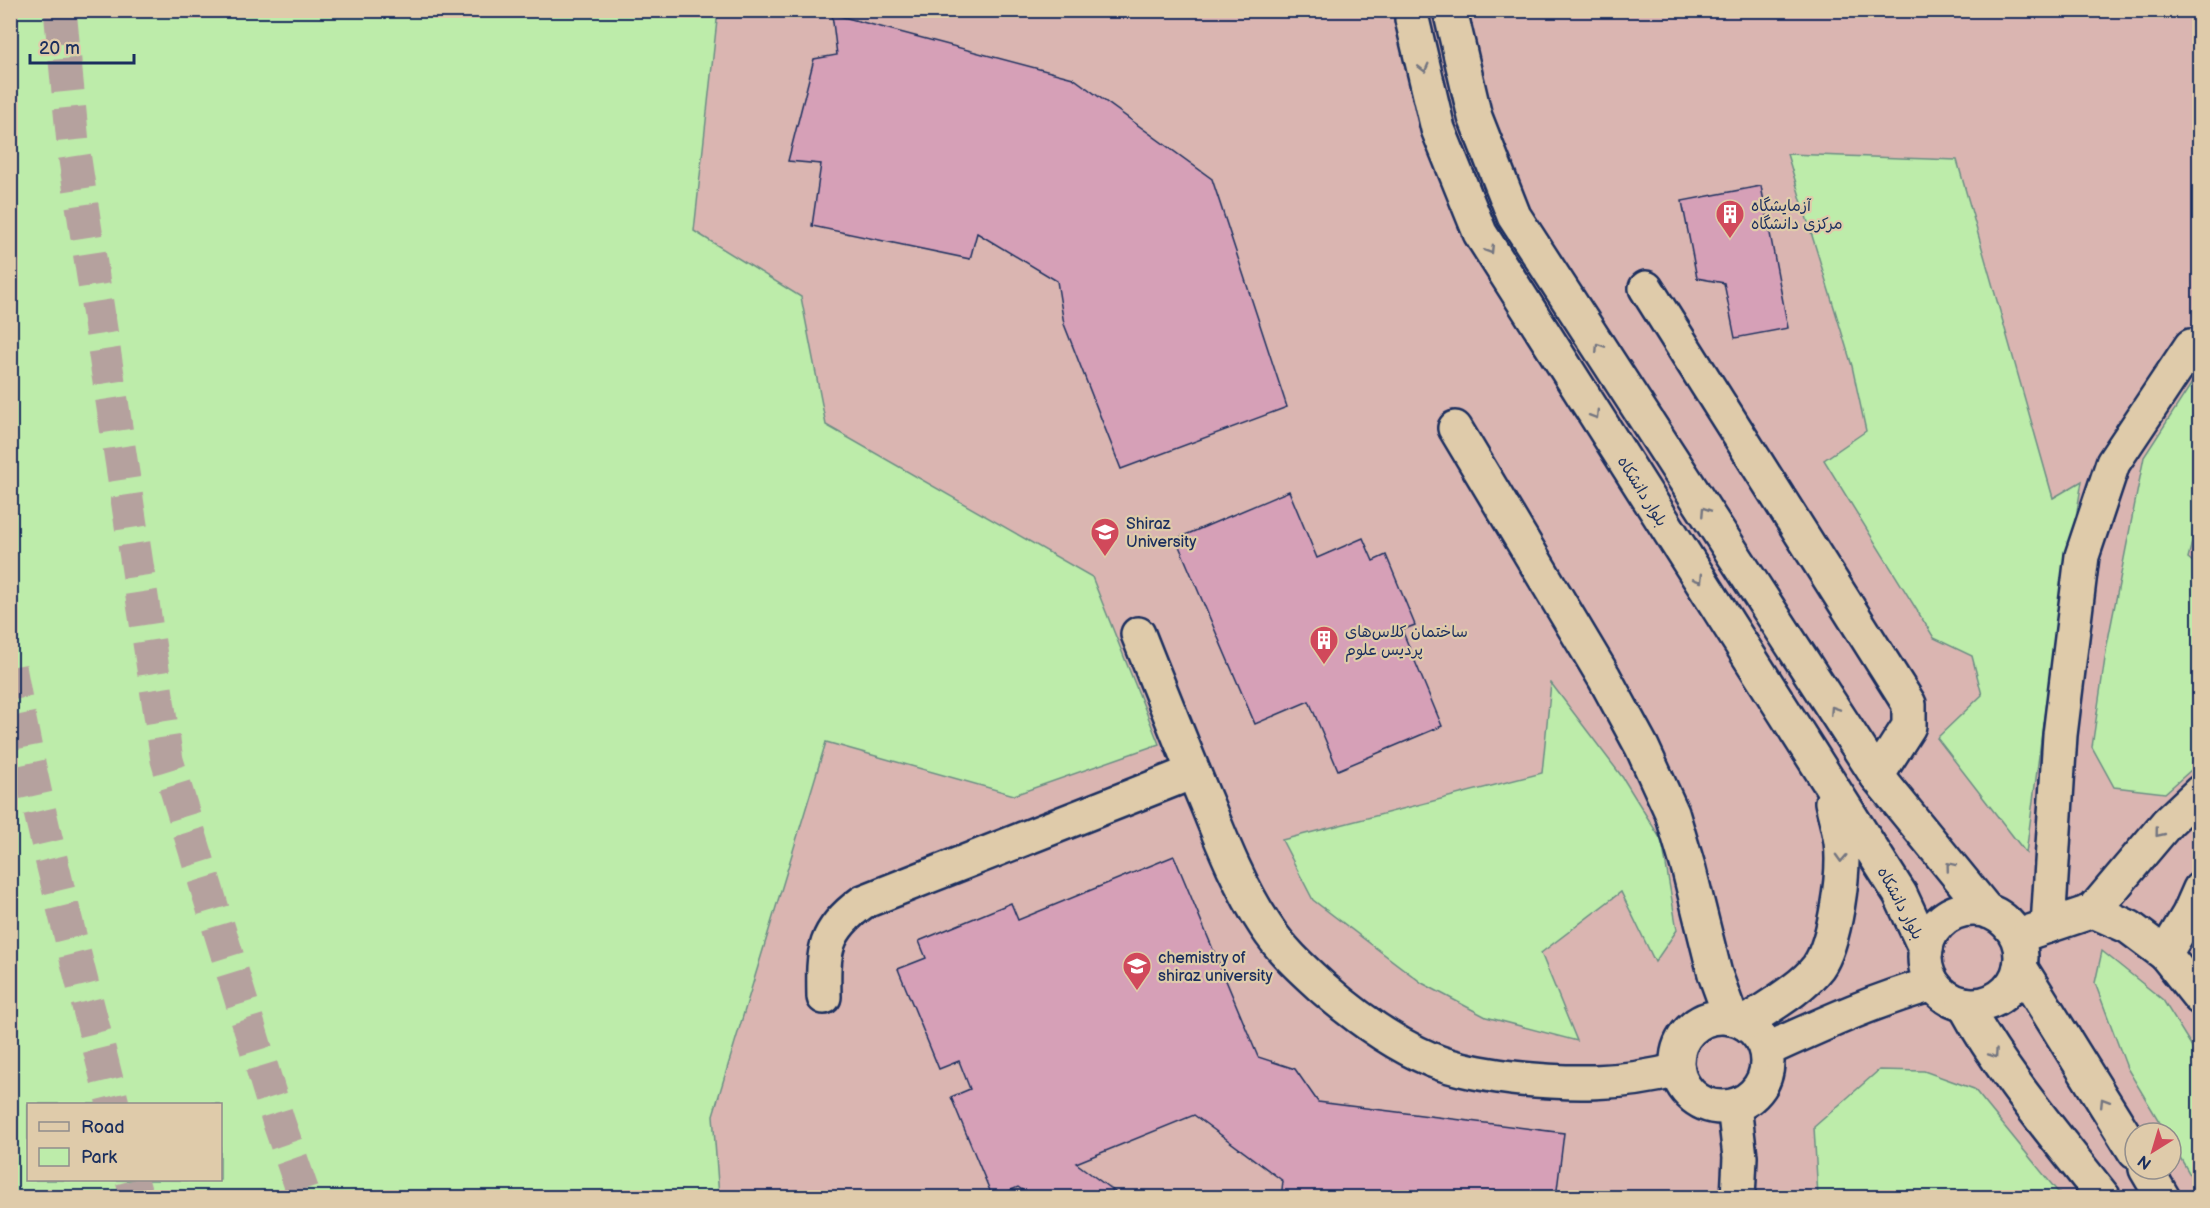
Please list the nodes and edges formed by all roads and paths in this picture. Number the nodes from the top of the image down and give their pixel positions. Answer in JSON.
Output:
{"nodes":[{"id":1,"x":1413,"y":10,"type":"edge"},
{"id":2,"x":1450,"y":10,"type":"edge"},
{"id":3,"x":1646,"y":288,"type":"dead end"},
{"id":4,"x":2191,"y":346,"type":"dead end"},
{"id":5,"x":1455,"y":428,"type":"dead end"},
{"id":6,"x":1138,"y":634,"type":"dead end"},
{"id":7,"x":1193,"y":772,"type":"junction"},
{"id":8,"x":1877,"y":776,"type":"junction"},
{"id":9,"x":1827,"y":780,"type":"junction"},
{"id":10,"x":2199,"y":792,"type":"edge"},
{"id":11,"x":2199,"y":889,"type":"edge"},
{"id":12,"x":1987,"y":911,"type":"junction"},
{"id":13,"x":2093,"y":911,"type":"junction"},
{"id":14,"x":2048,"y":926,"type":"junction"},
{"id":15,"x":1926,"y":950,"type":"junction"},
{"id":16,"x":2018,"y":952,"type":"junction"},
{"id":17,"x":2165,"y":954,"type":"junction"},
{"id":18,"x":1934,"y":984,"type":"junction"},
{"id":19,"x":824,"y":997,"type":"dead end"},
{"id":20,"x":2199,"y":998,"type":"edge"},
{"id":21,"x":1964,"y":1004,"type":"junction"},
{"id":22,"x":1738,"y":1021,"type":"junction"},
{"id":23,"x":1766,"y":1050,"type":"junction"},
{"id":24,"x":1678,"y":1070,"type":"junction"},
{"id":25,"x":1734,"y":1106,"type":"junction"},
{"id":26,"x":2123,"y":1131,"type":"edge"},
{"id":27,"x":2153,"y":1181,"type":"edge"},
{"id":28,"x":1738,"y":1197,"type":"edge"},
{"id":29,"x":2104,"y":1197,"type":"edge"},
{"id":30,"x":2163,"y":1197,"type":"edge"}],
"edges":[{"from":1,"to":9,"type":"street","name":"بلوار دانشکاه","one_way":true},
{"from":8,"to":2,"type":"street","one_way":true},
{"from":3,"to":8,"type":"street"},
{"from":4,"to":14,"type":"street"},
{"from":5,"to":22,"type":"street"},
{"from":6,"to":7,"type":"street"},
{"from":7,"to":19,"type":"street"},
{"from":7,"to":24,"type":"street"},
{"from":12,"to":8,"type":"street","one_way":true},
{"from":9,"to":15,"type":"street","name":"بلوار دانشکاه"},
{"from":9,"to":22,"type":"street","one_way":true},
{"from":10,"to":13,"type":"street","one_way":true},
{"from":11,"to":17,"type":"street"},
{"from":12,"to":15,"type":"street"},
{"from":12,"to":16,"type":"street"},
{"from":13,"to":14,"type":"street"},
{"from":13,"to":17,"type":"street"},
{"from":14,"to":16,"type":"street"},
{"from":15,"to":18,"type":"street"},
{"from":16,"to":21,"type":"street"},
{"from":26,"to":16,"type":"street","one_way":true},
{"from":17,"to":20,"type":"street"},
{"from":18,"to":21,"type":"street"},
{"from":18,"to":23,"type":"street"},
{"from":21,"to":29,"type":"street","one_way":true},
{"from":22,"to":23,"type":"street"},
{"from":22,"to":24,"type":"street"},
{"from":23,"to":25,"type":"street"},
{"from":24,"to":25,"type":"street"},
{"from":25,"to":28,"type":"street"},
{"from":27,"to":30,"type":"street"}]}
